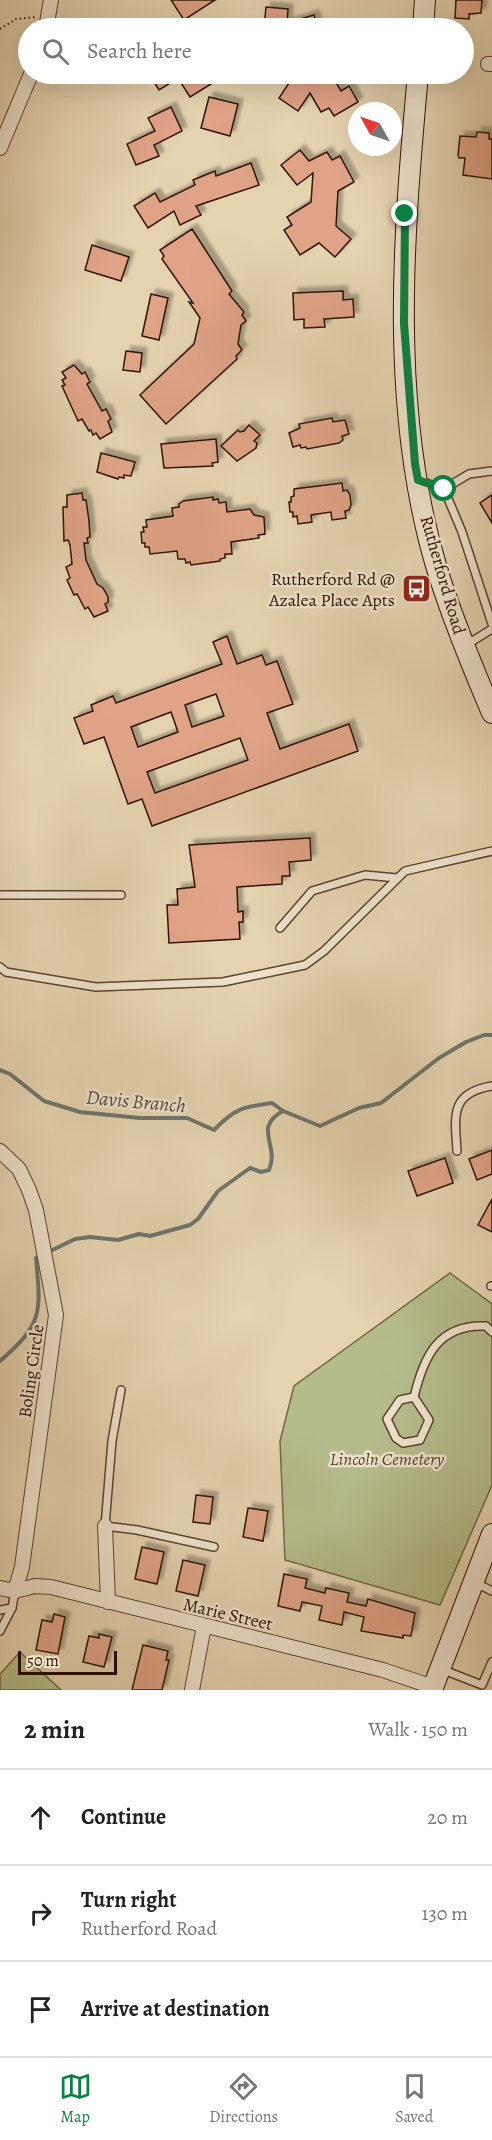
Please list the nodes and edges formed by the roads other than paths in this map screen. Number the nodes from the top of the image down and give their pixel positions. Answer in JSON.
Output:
{"nodes":[{"id":1,"x":51,"y":0,"type":"edge"},
{"id":2,"x":425,"y":0,"type":"edge"},
{"id":3,"x":48,"y":18,"type":"edge"},
{"id":4,"x":424,"y":18,"type":"edge"},
{"id":5,"x":27,"y":84,"type":"edge"},
{"id":6,"x":417,"y":84,"type":"edge"},
{"id":7,"x":0,"y":148,"type":"edge"},
{"id":8,"x":492,"y":471,"type":"edge"},
{"id":9,"x":418,"y":480,"type":"junction"},
{"id":10,"x":444,"y":489,"type":"junction"},
{"id":11,"x":492,"y":624,"type":"edge"},
{"id":12,"x":492,"y":629,"type":"edge"},
{"id":13,"x":464,"y":646,"type":"junction"},
{"id":14,"x":492,"y":713,"type":"edge"},
{"id":15,"x":492,"y":851,"type":"edge"},
{"id":16,"x":397,"y":878,"type":"junction"},
{"id":17,"x":0,"y":894,"type":"edge"},
{"id":18,"x":121,"y":895,"type":"dead end"},
{"id":19,"x":280,"y":928,"type":"dead end"},
{"id":20,"x":0,"y":967,"type":"edge"},
{"id":21,"x":492,"y":1086,"type":"edge"},
{"id":22,"x":0,"y":1151,"type":"edge"},
{"id":23,"x":457,"y":1151,"type":"dead end"},
{"id":24,"x":492,"y":1332,"type":"edge"},
{"id":25,"x":121,"y":1390,"type":"dead end"},
{"id":26,"x":414,"y":1396,"type":"junction"},
{"id":27,"x":105,"y":1526,"type":"junction"},
{"id":28,"x":492,"y":1534,"type":"edge"},
{"id":29,"x":214,"y":1547,"type":"dead end"},
{"id":30,"x":474,"y":1581,"type":"junction"},
{"id":31,"x":0,"y":1588,"type":"edge"},
{"id":32,"x":15,"y":1591,"type":"junction"},
{"id":33,"x":492,"y":1591,"type":"edge"},
{"id":34,"x":108,"y":1602,"type":"junction"},
{"id":35,"x":12,"y":1608,"type":"junction"},
{"id":36,"x":0,"y":1610,"type":"edge"},
{"id":37,"x":204,"y":1626,"type":"junction"},
{"id":38,"x":0,"y":1631,"type":"edge"},
{"id":39,"x":492,"y":1662,"type":"edge"},
{"id":40,"x":435,"y":1682,"type":"edge"},
{"id":41,"x":192,"y":1690,"type":"edge"}],
"edges":[{"from":1,"to":3,"type":"street"},
{"from":2,"to":4,"type":"street"},
{"from":5,"to":7,"type":"street"},
{"from":6,"to":9,"type":"street","name":"Rutherford Road"},
{"from":8,"to":10,"type":"lane"},
{"from":9,"to":10,"type":"lane"},
{"from":9,"to":13,"type":"street","name":"Rutherford Road"},
{"from":10,"to":11,"type":"lane"},
{"from":12,"to":13,"type":"lane"},
{"from":13,"to":14,"type":"street","name":"Rutherford Road"},
{"from":15,"to":16,"type":"lane"},
{"from":16,"to":19,"type":"lane"},
{"from":16,"to":20,"type":"lane"},
{"from":17,"to":18,"type":"lane"},
{"from":21,"to":23,"type":"lane"},
{"from":22,"to":32,"type":"street","name":"Boling Circle"},
{"from":24,"to":26,"type":"lane"},
{"from":25,"to":27,"type":"lane"},
{"from":26,"to":26,"type":"lane"},
{"from":27,"to":29,"type":"lane"},
{"from":27,"to":34,"type":"street"},
{"from":28,"to":30,"type":"street"},
{"from":30,"to":33,"type":"lane"},
{"from":30,"to":40,"type":"street"},
{"from":31,"to":32,"type":"street"},
{"from":32,"to":34,"type":"street","name":"Marie Street"},
{"from":32,"to":35,"type":"lane"},
{"from":34,"to":37,"type":"street","name":"Marie Street"},
{"from":35,"to":36,"type":"lane"},
{"from":35,"to":38,"type":"lane"},
{"from":37,"to":40,"type":"street","name":"Marie Street"},
{"from":37,"to":41,"type":"street"},
{"from":39,"to":40,"type":"lane"}]}
